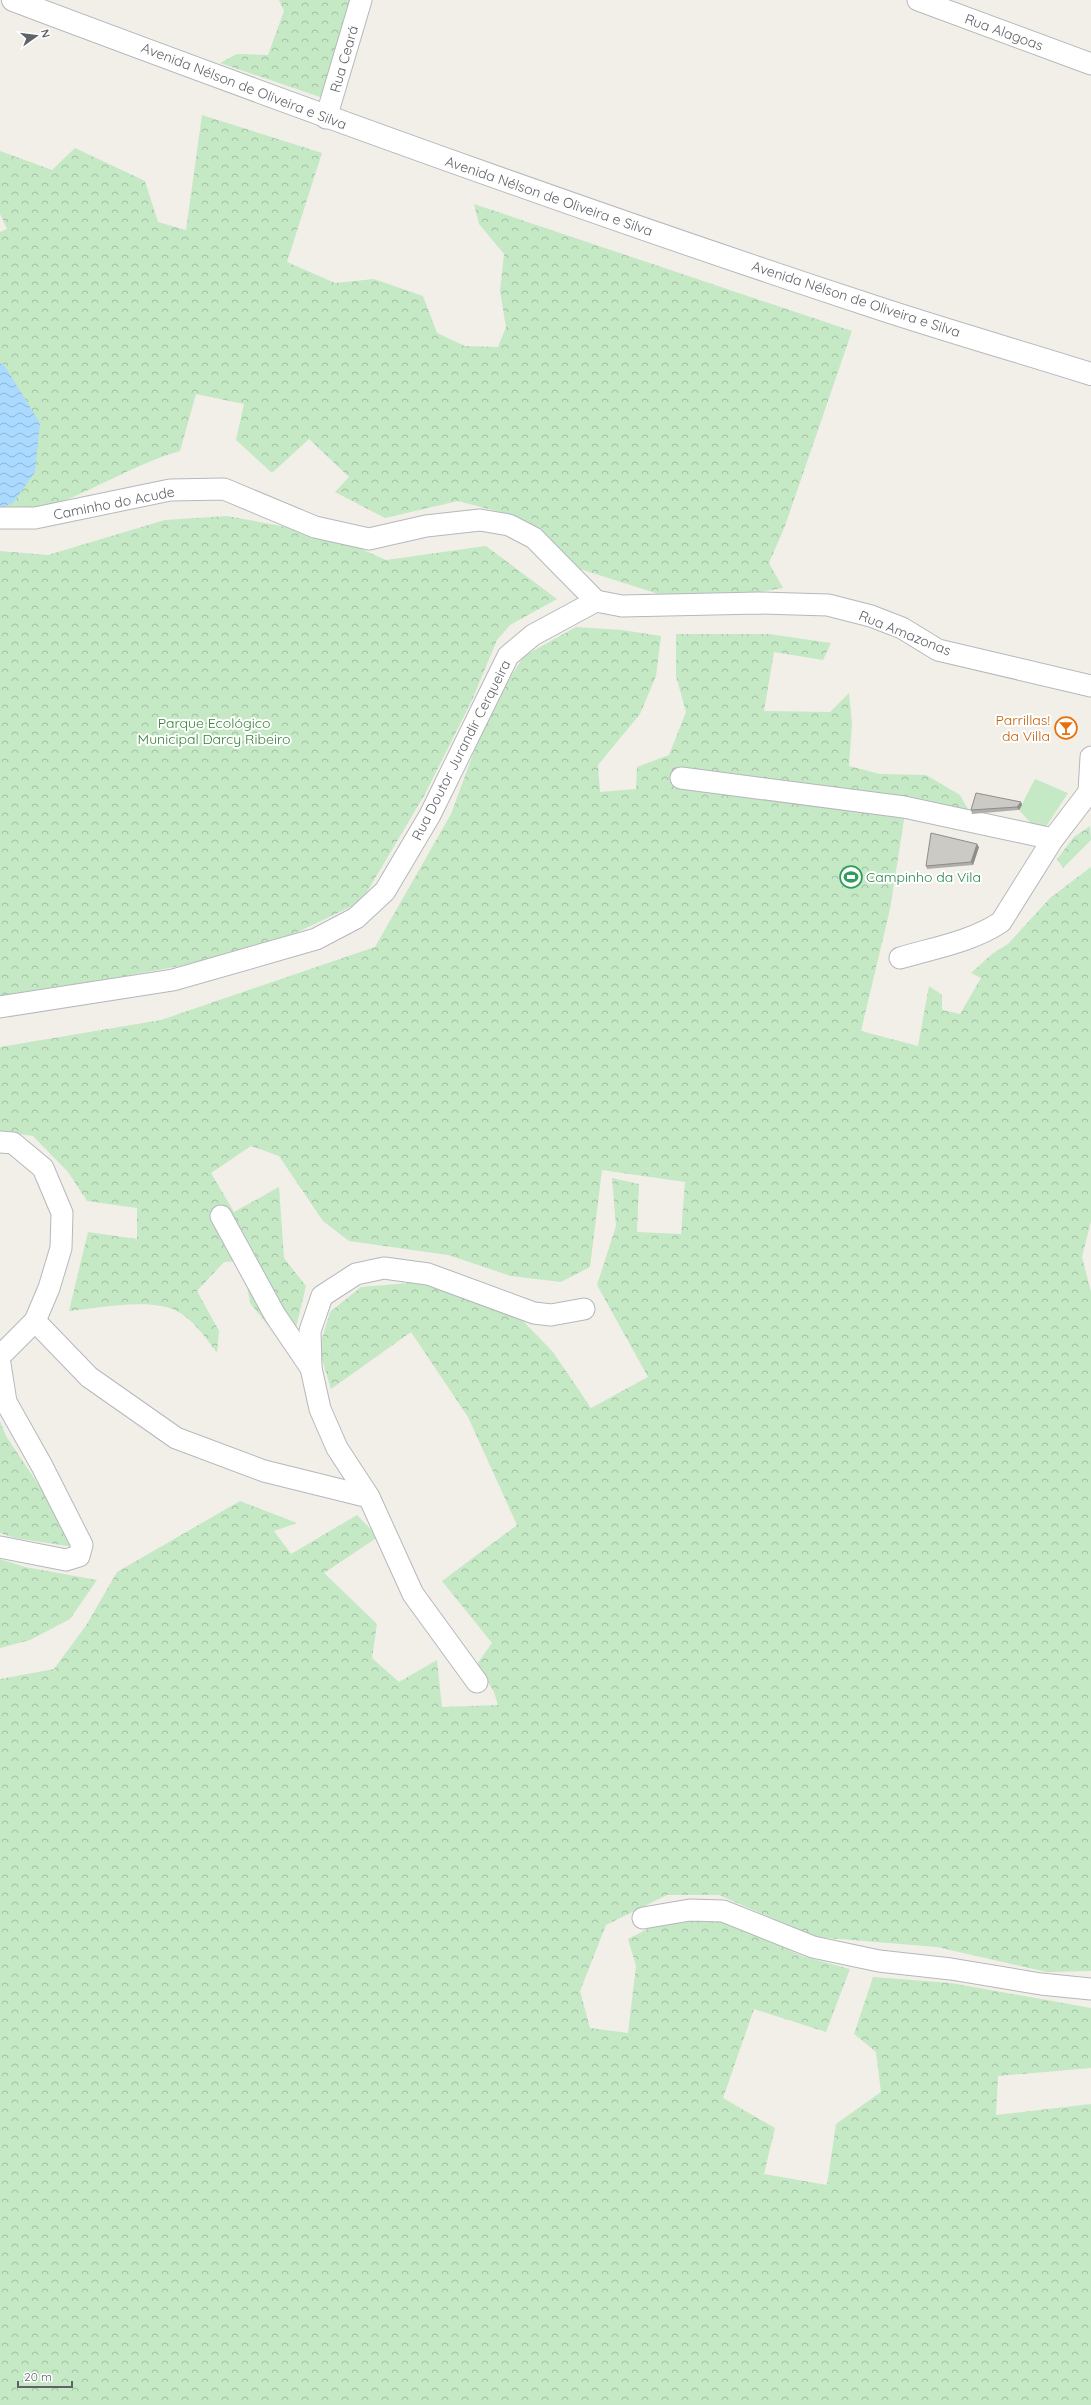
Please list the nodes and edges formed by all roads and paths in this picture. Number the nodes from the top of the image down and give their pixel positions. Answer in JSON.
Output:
{"nodes":[{"id":1,"x":13,"y":0,"type":"edge"},
{"id":2,"x":361,"y":0,"type":"edge"},
{"id":3,"x":918,"y":0,"type":"edge"},
{"id":4,"x":1091,"y":64,"type":"edge"},
{"id":5,"x":326,"y":118,"type":"junction"},
{"id":6,"x":1091,"y":374,"type":"edge"},
{"id":7,"x":0,"y":518,"type":"edge"},
{"id":8,"x":596,"y":601,"type":"junction"},
{"id":9,"x":1091,"y":686,"type":"edge"},
{"id":10,"x":1091,"y":757,"type":"edge"},
{"id":11,"x":681,"y":778,"type":"dead end"},
{"id":12,"x":1090,"y":794,"type":"edge"},
{"id":13,"x":1053,"y":839,"type":"junction"},
{"id":14,"x":900,"y":958,"type":"dead end"},
{"id":15,"x":0,"y":1007,"type":"edge"},
{"id":16,"x":0,"y":1142,"type":"edge"},
{"id":17,"x":221,"y":1216,"type":"dead end"},
{"id":18,"x":584,"y":1309,"type":"dead end"},
{"id":19,"x":35,"y":1321,"type":"junction"},
{"id":20,"x":0,"y":1356,"type":"edge"},
{"id":21,"x":0,"y":1364,"type":"edge"},
{"id":22,"x":311,"y":1368,"type":"junction"},
{"id":23,"x":369,"y":1497,"type":"junction"},
{"id":24,"x":0,"y":1547,"type":"edge"},
{"id":25,"x":477,"y":1682,"type":"dead end"},
{"id":26,"x":643,"y":1918,"type":"dead end"},
{"id":27,"x":1091,"y":1989,"type":"edge"}],
"edges":[{"from":1,"to":5,"type":"street","name":"Avenida Nélson de Oliveira e Silva"},
{"from":2,"to":5,"type":"street","name":"Rua Ceará"},
{"from":3,"to":4,"type":"street","name":"Rua Alagoas"},
{"from":5,"to":6,"type":"street","name":"Avenida Nélson de Oliveira e Silva"},
{"from":7,"to":8,"type":"street","name":"Caminho do Acude"},
{"from":8,"to":9,"type":"street","name":"Rua Amazonas"},
{"from":8,"to":15,"type":"street","name":"Rua Doutor Jurandir Cerqueira"},
{"from":10,"to":12,"type":"street"},
{"from":11,"to":13,"type":"street"},
{"from":12,"to":13,"type":"street"},
{"from":13,"to":14,"type":"street"},
{"from":16,"to":19,"type":"street"},
{"from":17,"to":22,"type":"street"},
{"from":18,"to":22,"type":"street"},
{"from":19,"to":20,"type":"street"},
{"from":19,"to":23,"type":"street"},
{"from":21,"to":24,"type":"street"},
{"from":22,"to":23,"type":"street"},
{"from":23,"to":25,"type":"street"},
{"from":26,"to":27,"type":"street"}]}
